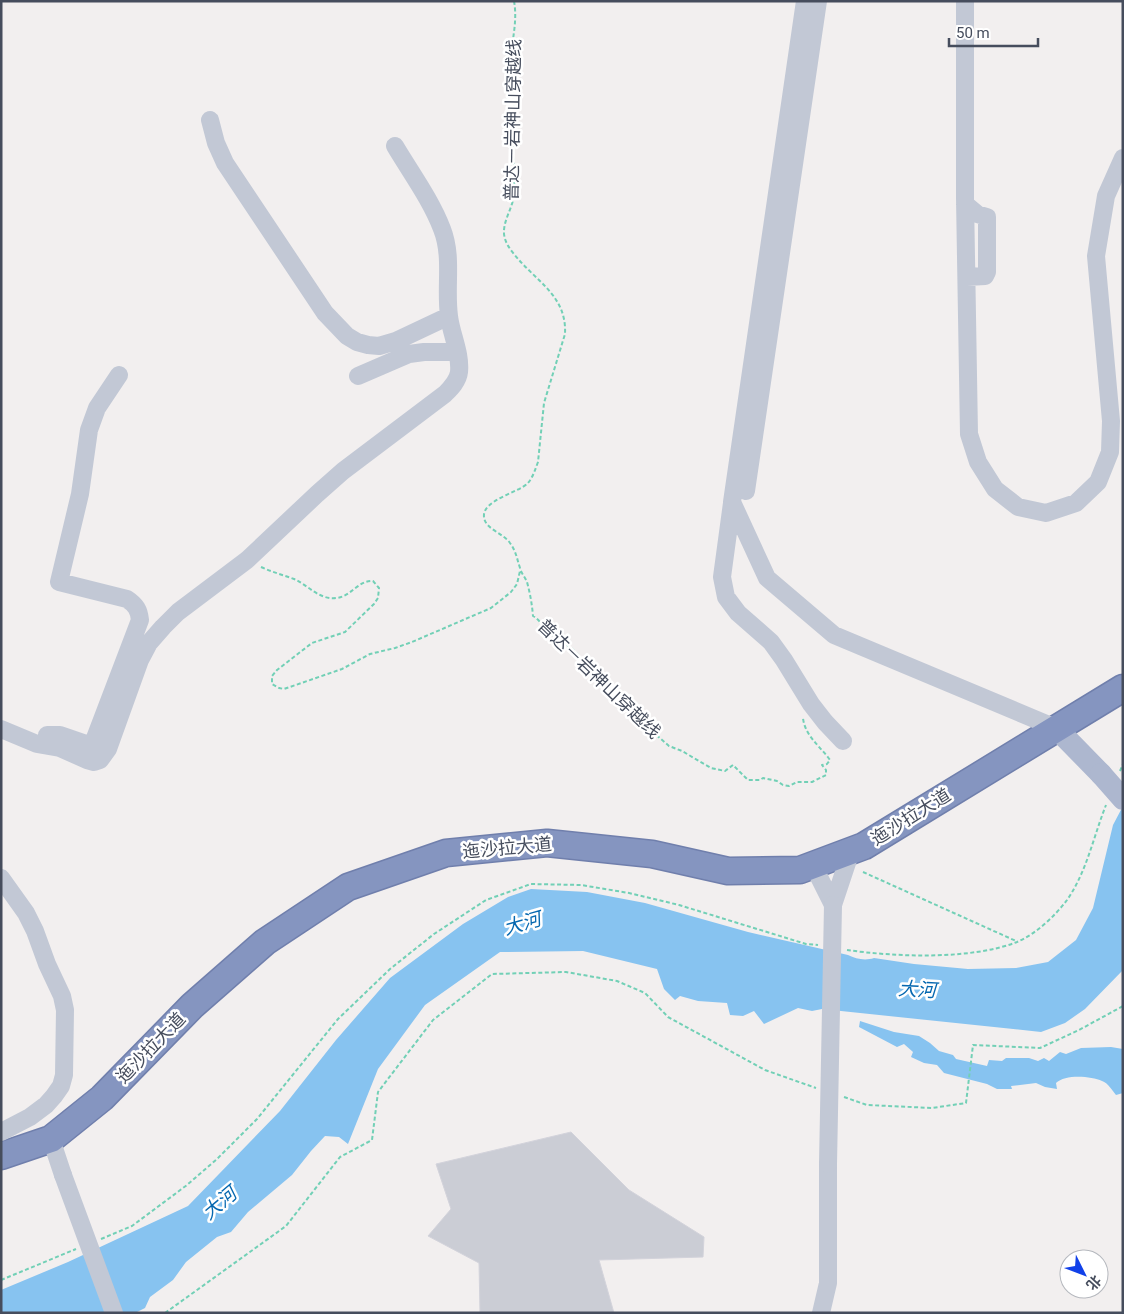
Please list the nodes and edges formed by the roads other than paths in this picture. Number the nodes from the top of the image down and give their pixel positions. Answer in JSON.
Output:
{"nodes":[{"id":1,"x":805,"y":1,"type":"edge"},
{"id":2,"x":818,"y":1,"type":"edge"},
{"id":3,"x":955,"y":1,"type":"edge"},
{"id":4,"x":965,"y":1,"type":"edge"},
{"id":5,"x":210,"y":120,"type":"dead end"},
{"id":6,"x":395,"y":146,"type":"dead end"},
{"id":7,"x":1123,"y":158,"type":"edge"},
{"id":8,"x":965,"y":201,"type":"junction"},
{"id":9,"x":448,"y":316,"type":"junction"},
{"id":10,"x":457,"y":352,"type":"junction"},
{"id":11,"x":119,"y":375,"type":"dead end"},
{"id":12,"x":358,"y":376,"type":"dead end"},
{"id":13,"x":732,"y":502,"type":"junction"},
{"id":14,"x":1123,"y":688,"type":"edge"},
{"id":15,"x":1062,"y":725,"type":"junction"},
{"id":16,"x":6,"y":731,"type":"edge"},
{"id":17,"x":844,"y":741,"type":"dead end"},
{"id":18,"x":1115,"y":771,"type":"edge"},
{"id":19,"x":1115,"y":801,"type":"edge"},
{"id":20,"x":857,"y":862,"type":"junction"},
{"id":21,"x":813,"y":865,"type":"junction"},
{"id":22,"x":1,"y":878,"type":"edge"},
{"id":23,"x":833,"y":905,"type":"junction"},
{"id":24,"x":1,"y":1132,"type":"edge"},
{"id":25,"x":51,"y":1138,"type":"junction"},
{"id":26,"x":1,"y":1156,"type":"edge"},
{"id":27,"x":114,"y":1313,"type":"edge"},
{"id":28,"x":821,"y":1313,"type":"edge"}],
"edges":[{"from":1,"to":13,"type":"street"},
{"from":2,"to":15,"type":"street"},
{"from":3,"to":8,"type":"street"},
{"from":4,"to":8,"type":"street"},
{"from":5,"to":9,"type":"street"},
{"from":6,"to":9,"type":"street"},
{"from":7,"to":8,"type":"street"},
{"from":9,"to":10,"type":"street"},
{"from":10,"to":12,"type":"street"},
{"from":10,"to":16,"type":"street"},
{"from":11,"to":16,"type":"street"},
{"from":13,"to":15,"type":"street"},
{"from":13,"to":17,"type":"street"},
{"from":14,"to":15,"type":"highway","name":"迤沙拉大道"},
{"from":15,"to":18,"type":"main road"},
{"from":15,"to":20,"type":"highway","name":"迤沙拉大道"},
{"from":18,"to":19,"type":"main road","bridge":true},
{"from":20,"to":21,"type":"highway","name":"迤沙拉大道"},
{"from":20,"to":23,"type":"street"},
{"from":21,"to":23,"type":"street"},
{"from":21,"to":25,"type":"highway","name":"迤沙拉大道"},
{"from":22,"to":24,"type":"street"},
{"from":23,"to":28,"type":"street","bridge":true},
{"from":25,"to":26,"type":"highway","name":"迤沙拉大道"},
{"from":25,"to":27,"type":"street","bridge":true}]}
